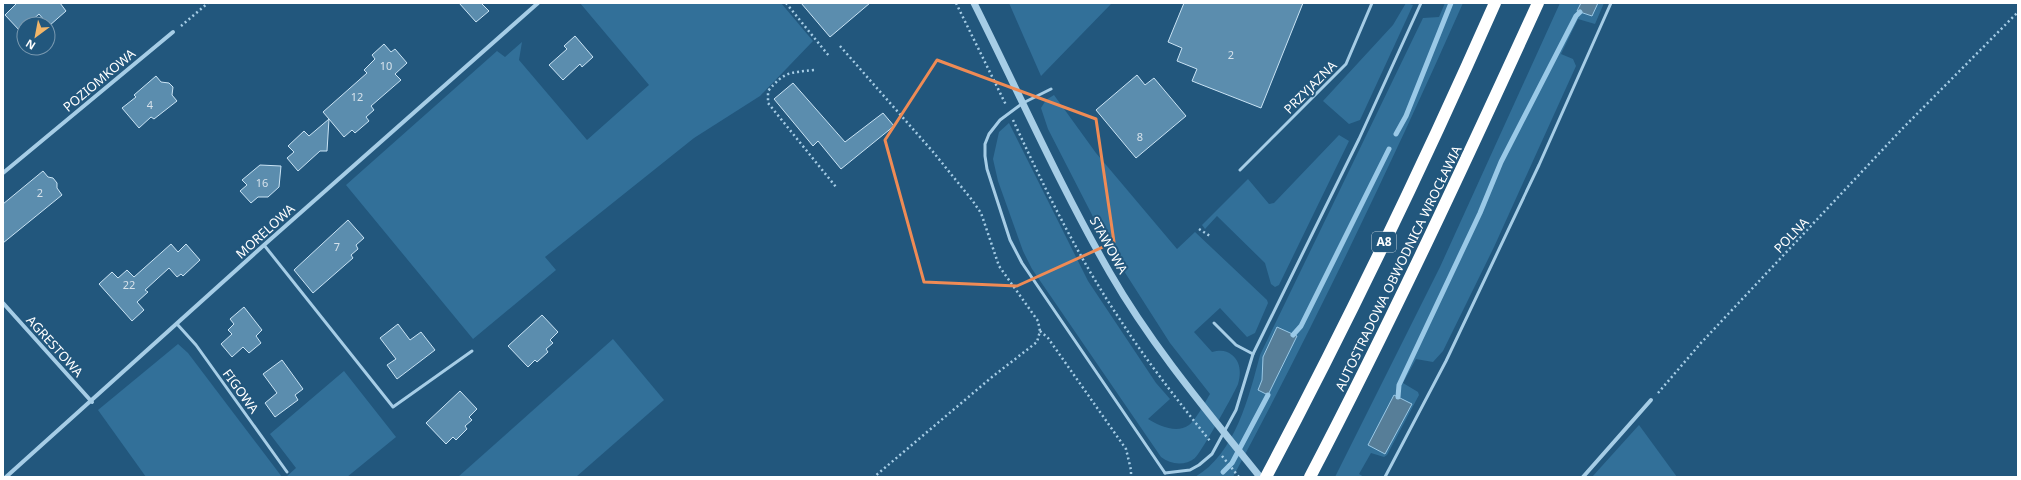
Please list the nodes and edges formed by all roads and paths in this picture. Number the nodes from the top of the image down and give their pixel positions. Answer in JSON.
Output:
{"nodes":[{"id":1,"x":208,"y":3,"type":"edge"},
{"id":2,"x":538,"y":3,"type":"edge"},
{"id":3,"x":786,"y":3,"type":"edge"},
{"id":4,"x":956,"y":3,"type":"edge"},
{"id":5,"x":974,"y":3,"type":"edge"},
{"id":6,"x":1372,"y":3,"type":"edge"},
{"id":7,"x":1421,"y":3,"type":"edge"},
{"id":8,"x":1495,"y":3,"type":"edge"},
{"id":9,"x":1538,"y":3,"type":"edge"},
{"id":10,"x":1610,"y":3,"type":"edge"},
{"id":11,"x":2018,"y":12,"type":"edge"},
{"id":12,"x":172,"y":32,"type":"joint"},
{"id":13,"x":840,"y":46,"type":"dead end"},
{"id":14,"x":830,"y":56,"type":"dead end"},
{"id":15,"x":814,"y":70,"type":"dead end"},
{"id":16,"x":1051,"y":89,"type":"dead end"},
{"id":17,"x":1005,"y":102,"type":"dead end"},
{"id":18,"x":1023,"y":103,"type":"junction"},
{"id":19,"x":1240,"y":170,"type":"dead end"},
{"id":20,"x":3,"y":172,"type":"edge"},
{"id":21,"x":836,"y":187,"type":"dead end"},
{"id":22,"x":1199,"y":229,"type":"dead end"},
{"id":23,"x":1210,"y":236,"type":"dead end"},
{"id":24,"x":264,"y":245,"type":"junction"},
{"id":25,"x":3,"y":303,"type":"edge"},
{"id":26,"x":1214,"y":323,"type":"dead end"},
{"id":27,"x":177,"y":324,"type":"junction"},
{"id":28,"x":1040,"y":331,"type":"junction"},
{"id":29,"x":472,"y":351,"type":"dead end"},
{"id":30,"x":1253,"y":354,"type":"junction"},
{"id":31,"x":1172,"y":394,"type":"dead end"},
{"id":32,"x":1651,"y":400,"type":"joint"},
{"id":33,"x":92,"y":402,"type":"junction"},
{"id":34,"x":1190,"y":415,"type":"dead end"},
{"id":35,"x":287,"y":472,"type":"dead end"},
{"id":36,"x":1164,"y":475,"type":"edge"},
{"id":37,"x":6,"y":477,"type":"edge"},
{"id":38,"x":874,"y":477,"type":"edge"},
{"id":39,"x":1131,"y":477,"type":"edge"},
{"id":40,"x":1260,"y":477,"type":"edge"},
{"id":41,"x":1266,"y":477,"type":"edge"},
{"id":42,"x":1310,"y":477,"type":"edge"},
{"id":43,"x":1385,"y":477,"type":"edge"},
{"id":44,"x":1584,"y":477,"type":"edge"}],
"edges":[{"from":1,"to":12,"type":"path"},
{"from":2,"to":24,"type":"street","name":"MORELOWA"},
{"from":3,"to":14,"type":"path"},
{"from":4,"to":17,"type":"path"},
{"from":5,"to":18,"type":"street","name":"STAWOWA"},
{"from":6,"to":19,"type":"lane","name":"PRZYJAZNA"},
{"from":7,"to":30,"type":"lane"},
{"from":8,"to":41,"type":"highway","name":"AUTOSTRADOWA OBWODNICA WROCŁAWIA","number":"A8"},
{"from":9,"to":42,"type":"highway","name":"AUTOSTRADOWA OBWODNICA WROCŁAWIA"},
{"from":10,"to":43,"type":"lane"},
{"from":11,"to":32,"type":"path","name":"POLNA"},
{"from":12,"to":20,"type":"street","name":"POZIOMKOWA"},
{"from":13,"to":28,"type":"path"},
{"from":15,"to":21,"type":"path"},
{"from":16,"to":18,"type":"lane"},
{"from":18,"to":36,"type":"lane"},
{"from":18,"to":40,"type":"street","name":"STAWOWA"},
{"from":22,"to":23,"type":"path"},
{"from":24,"to":27,"type":"street","name":"MORELOWA"},
{"from":24,"to":29,"type":"lane"},
{"from":25,"to":33,"type":"street","name":"AGRESTOWA"},
{"from":26,"to":30,"type":"lane"},
{"from":27,"to":33,"type":"street","name":"MORELOWA"},
{"from":27,"to":35,"type":"lane","name":"FIGOWA"},
{"from":28,"to":38,"type":"path"},
{"from":28,"to":39,"type":"path"},
{"from":30,"to":36,"type":"lane"},
{"from":31,"to":34,"type":"path"},
{"from":32,"to":44,"type":"street"},
{"from":33,"to":37,"type":"street","name":"MORELOWA"}]}
